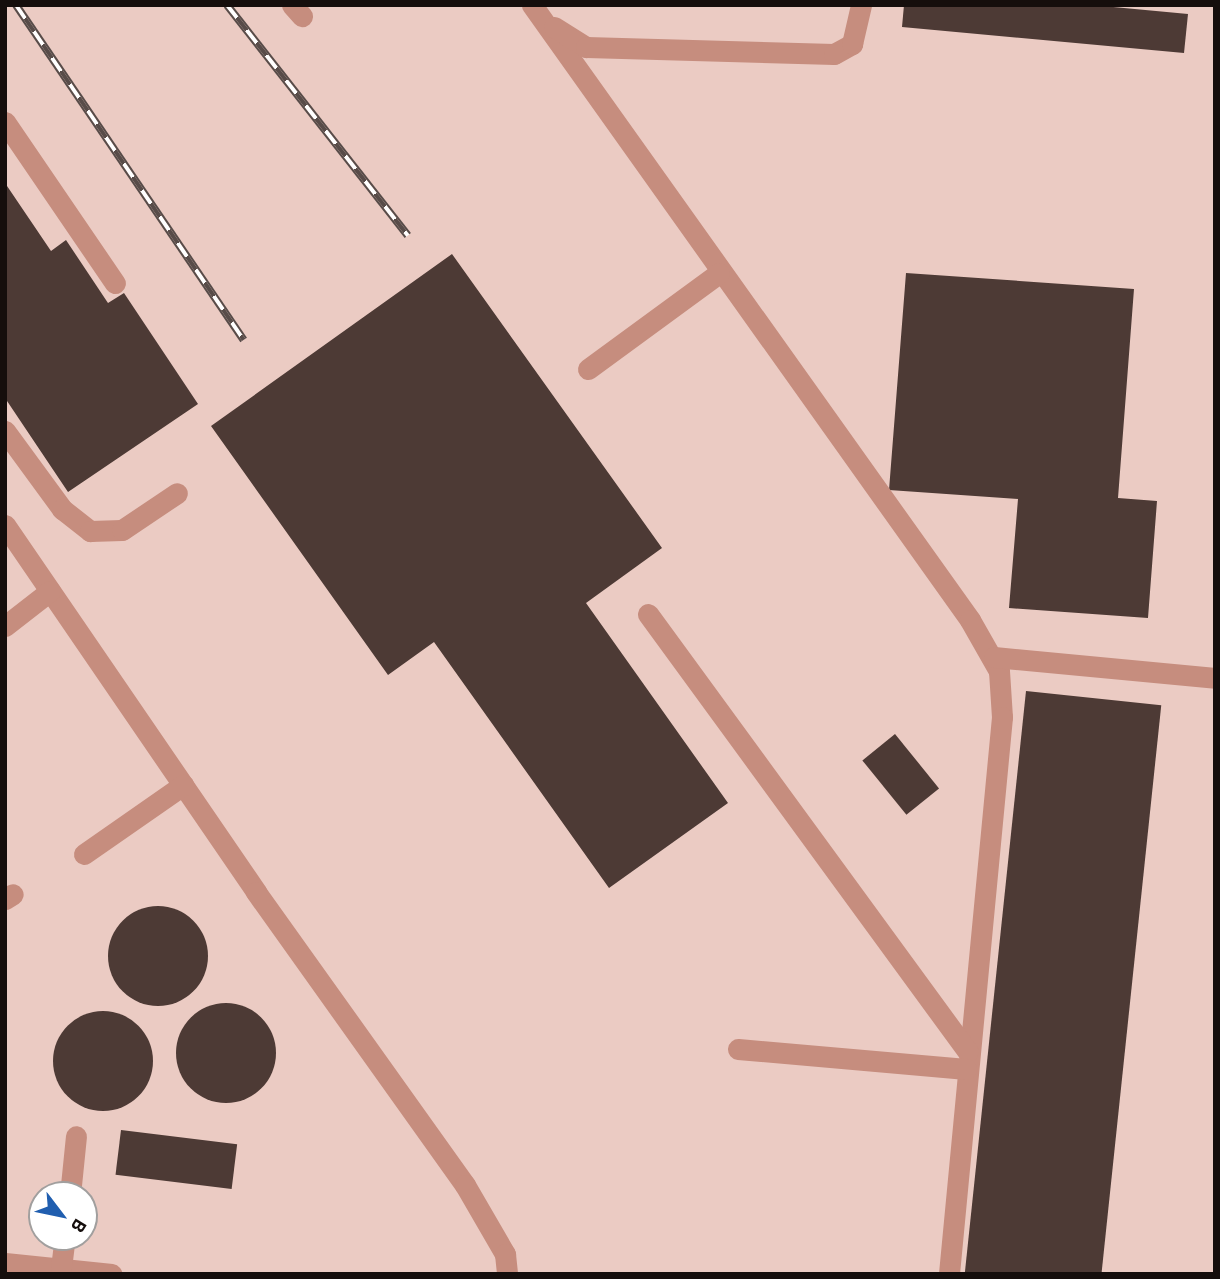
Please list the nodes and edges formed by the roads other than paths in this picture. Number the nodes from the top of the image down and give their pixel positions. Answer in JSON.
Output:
{"nodes":[{"id":1,"x":532,"y":5,"type":"edge"},
{"id":2,"x":543,"y":5,"type":"edge"},
{"id":3,"x":861,"y":5,"type":"edge"},
{"id":4,"x":5,"y":122,"type":"edge"},
{"id":5,"x":719,"y":273,"type":"junction"},
{"id":6,"x":115,"y":283,"type":"dead end"},
{"id":7,"x":589,"y":369,"type":"dead end"},
{"id":8,"x":5,"y":431,"type":"edge"},
{"id":9,"x":177,"y":493,"type":"dead end"},
{"id":10,"x":5,"y":525,"type":"edge"},
{"id":11,"x":50,"y":591,"type":"junction"},
{"id":12,"x":648,"y":614,"type":"dead end"},
{"id":13,"x":5,"y":626,"type":"edge"},
{"id":14,"x":994,"y":657,"type":"junction"},
{"id":15,"x":1215,"y":678,"type":"edge"},
{"id":16,"x":183,"y":785,"type":"junction"},
{"id":17,"x":84,"y":854,"type":"dead end"},
{"id":18,"x":738,"y":1049,"type":"dead end"},
{"id":19,"x":967,"y":1061,"type":"junction"},
{"id":20,"x":76,"y":1136,"type":"dead end"},
{"id":21,"x":71,"y":1181,"type":"edge"},
{"id":22,"x":63,"y":1251,"type":"edge"},
{"id":23,"x":5,"y":1263,"type":"edge"},
{"id":24,"x":61,"y":1268,"type":"junction"},
{"id":25,"x":111,"y":1274,"type":"edge"},
{"id":26,"x":508,"y":1274,"type":"edge"},
{"id":27,"x":950,"y":1274,"type":"edge"}],
"edges":[{"from":1,"to":5,"type":"lane"},
{"from":2,"to":3,"type":"lane"},
{"from":4,"to":6,"type":"lane"},
{"from":5,"to":7,"type":"lane"},
{"from":5,"to":14,"type":"lane"},
{"from":8,"to":9,"type":"lane"},
{"from":10,"to":11,"type":"lane"},
{"from":11,"to":13,"type":"lane"},
{"from":11,"to":16,"type":"lane"},
{"from":12,"to":19,"type":"lane"},
{"from":14,"to":15,"type":"lane"},
{"from":14,"to":19,"type":"lane"},
{"from":16,"to":17,"type":"lane"},
{"from":16,"to":26,"type":"lane"},
{"from":18,"to":19,"type":"lane"},
{"from":19,"to":27,"type":"lane"},
{"from":20,"to":21,"type":"lane"},
{"from":22,"to":24,"type":"lane"},
{"from":23,"to":24,"type":"lane"},
{"from":24,"to":25,"type":"lane"}]}
